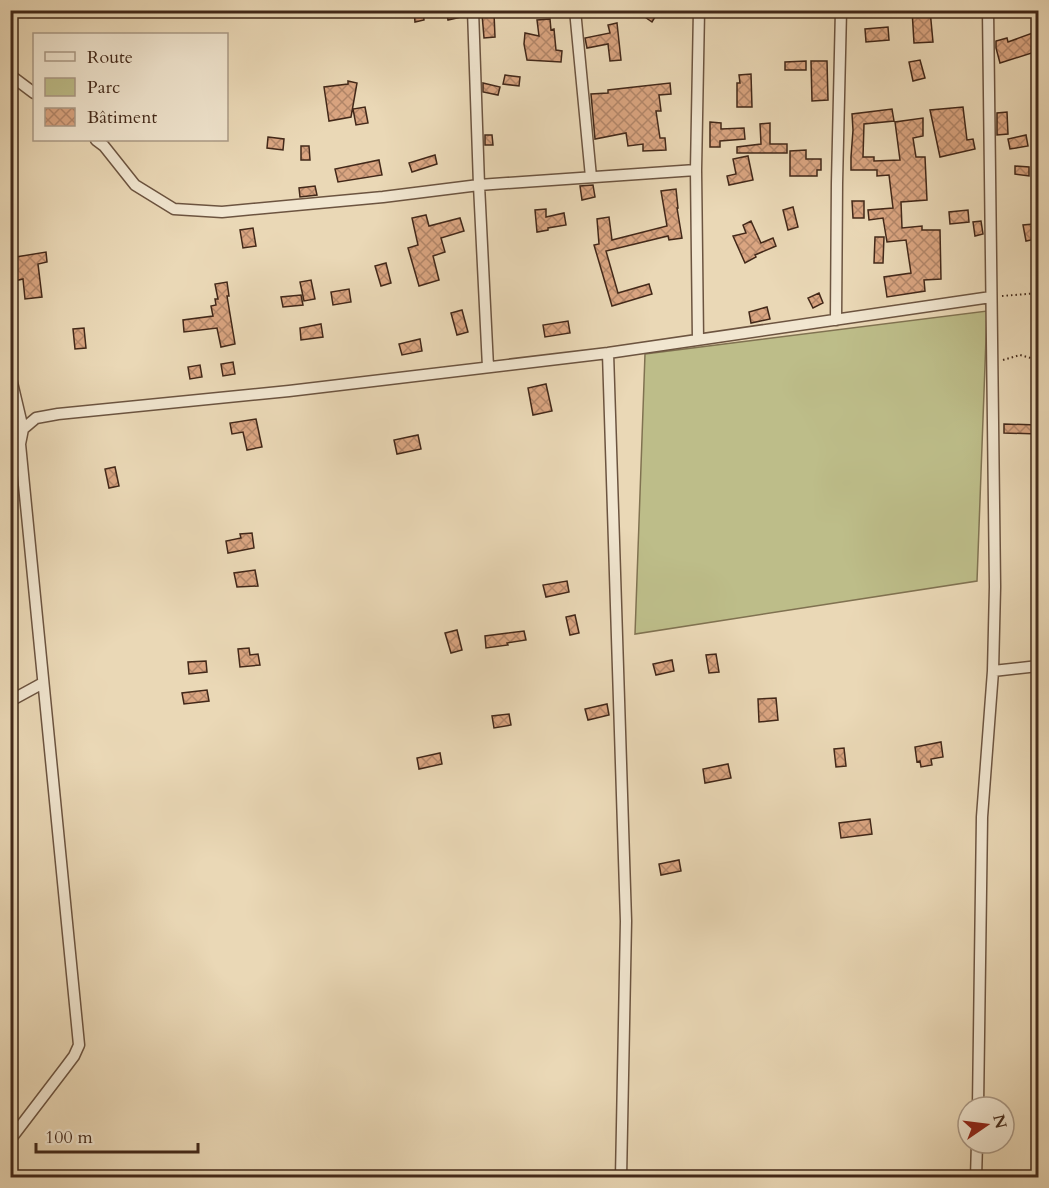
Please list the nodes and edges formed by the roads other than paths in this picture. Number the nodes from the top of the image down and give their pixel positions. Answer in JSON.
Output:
{"nodes":[{"id":1,"x":473,"y":10,"type":"edge"},
{"id":2,"x":575,"y":10,"type":"edge"},
{"id":3,"x":699,"y":10,"type":"edge"},
{"id":4,"x":841,"y":10,"type":"edge"},
{"id":5,"x":988,"y":10,"type":"edge"},
{"id":6,"x":10,"y":75,"type":"edge"},
{"id":7,"x":33,"y":92,"type":"edge"},
{"id":8,"x":97,"y":141,"type":"edge"},
{"id":9,"x":696,"y":170,"type":"junction"},
{"id":10,"x":591,"y":177,"type":"junction"},
{"id":11,"x":478,"y":185,"type":"junction"},
{"id":12,"x":991,"y":297,"type":"junction"},
{"id":13,"x":836,"y":320,"type":"junction"},
{"id":14,"x":698,"y":340,"type":"junction"},
{"id":15,"x":608,"y":353,"type":"junction"},
{"id":16,"x":488,"y":367,"type":"junction"},
{"id":17,"x":10,"y":374,"type":"edge"},
{"id":18,"x":23,"y":429,"type":"junction"},
{"id":19,"x":1038,"y":666,"type":"edge"},
{"id":20,"x":993,"y":671,"type":"junction"},
{"id":21,"x":43,"y":683,"type":"junction"},
{"id":22,"x":10,"y":701,"type":"edge"},
{"id":23,"x":978,"y":1095,"type":"edge"},
{"id":24,"x":10,"y":1140,"type":"edge"},
{"id":25,"x":977,"y":1155,"type":"edge"},
{"id":26,"x":621,"y":1178,"type":"edge"},
{"id":27,"x":976,"y":1178,"type":"edge"}],
"edges":[{"from":1,"to":11,"type":"street"},
{"from":2,"to":10,"type":"street"},
{"from":3,"to":9,"type":"street"},
{"from":4,"to":13,"type":"street"},
{"from":5,"to":12,"type":"street"},
{"from":6,"to":7,"type":"street"},
{"from":8,"to":11,"type":"street"},
{"from":9,"to":10,"type":"street"},
{"from":9,"to":14,"type":"street"},
{"from":10,"to":11,"type":"street"},
{"from":11,"to":16,"type":"street"},
{"from":12,"to":13,"type":"street"},
{"from":12,"to":20,"type":"street"},
{"from":13,"to":14,"type":"street"},
{"from":14,"to":15,"type":"street"},
{"from":15,"to":16,"type":"street"},
{"from":15,"to":26,"type":"street"},
{"from":16,"to":18,"type":"street"},
{"from":17,"to":18,"type":"street"},
{"from":18,"to":21,"type":"street"},
{"from":19,"to":20,"type":"street"},
{"from":20,"to":23,"type":"street"},
{"from":21,"to":22,"type":"street"},
{"from":21,"to":24,"type":"street"},
{"from":25,"to":27,"type":"street"}]}
